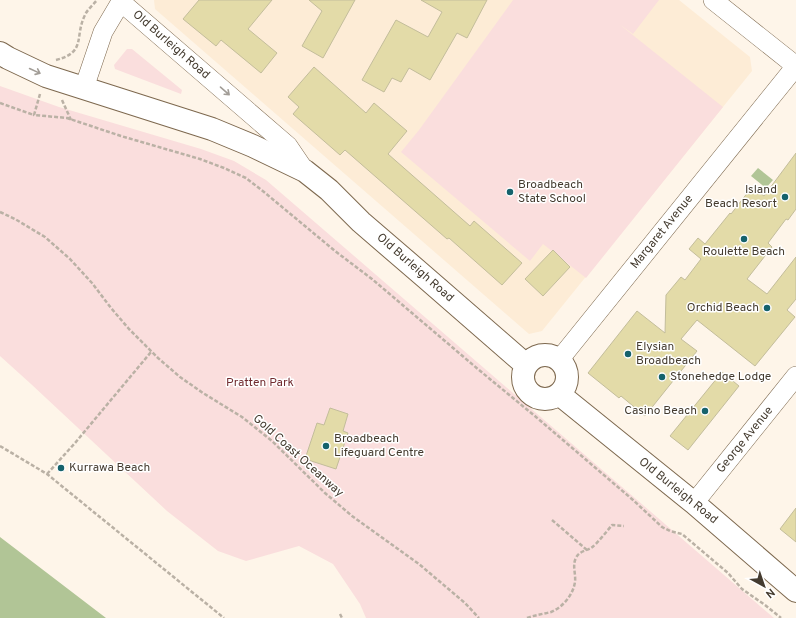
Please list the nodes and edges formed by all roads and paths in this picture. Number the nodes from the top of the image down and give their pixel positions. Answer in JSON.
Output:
{"nodes":[{"id":1,"x":96,"y":0,"type":"edge"},
{"id":2,"x":713,"y":0,"type":"edge"},
{"id":3,"x":122,"y":1,"type":"edge"},
{"id":4,"x":0,"y":53,"type":"edge"},
{"id":5,"x":54,"y":60,"type":"dead end"},
{"id":6,"x":796,"y":66,"type":"edge"},
{"id":7,"x":84,"y":88,"type":"junction"},
{"id":8,"x":40,"y":94,"type":"dead end"},
{"id":9,"x":61,"y":98,"type":"dead end"},
{"id":10,"x":0,"y":103,"type":"edge"},
{"id":11,"x":34,"y":115,"type":"junction"},
{"id":12,"x":71,"y":120,"type":"junction"},
{"id":13,"x":305,"y":171,"type":"junction"},
{"id":14,"x":0,"y":212,"type":"edge"},
{"id":15,"x":151,"y":352,"type":"junction"},
{"id":16,"x":559,"y":360,"type":"junction"},
{"id":17,"x":526,"y":365,"type":"junction"},
{"id":18,"x":796,"y":376,"type":"edge"},
{"id":19,"x":559,"y":394,"type":"junction"},
{"id":20,"x":0,"y":446,"type":"edge"},
{"id":21,"x":47,"y":474,"type":"junction"},
{"id":22,"x":694,"y":503,"type":"junction"},
{"id":23,"x":552,"y":520,"type":"dead end"},
{"id":24,"x":624,"y":526,"type":"dead end"},
{"id":25,"x":587,"y":550,"type":"junction"},
{"id":26,"x":796,"y":591,"type":"edge"},
{"id":27,"x":340,"y":614,"type":"dead end"},
{"id":28,"x":224,"y":618,"type":"edge"},
{"id":29,"x":342,"y":618,"type":"edge"},
{"id":30,"x":479,"y":618,"type":"edge"},
{"id":31,"x":527,"y":618,"type":"edge"},
{"id":32,"x":781,"y":618,"type":"edge"}],
"edges":[{"from":1,"to":5,"type":"path"},
{"from":2,"to":6,"type":"street"},
{"from":3,"to":7,"type":"street"},
{"from":3,"to":13,"type":"street","name":"Old Burleigh Road","one_way":true},
{"from":4,"to":7,"type":"street","name":"Old Burleigh Road","one_way":true},
{"from":6,"to":16,"type":"street","name":"Margaret Avenue"},
{"from":7,"to":13,"type":"street","name":"Old Burleigh Road"},
{"from":8,"to":11,"type":"path"},
{"from":9,"to":12,"type":"path"},
{"from":10,"to":11,"type":"path"},
{"from":11,"to":12,"type":"path"},
{"from":12,"to":32,"type":"path"},
{"from":13,"to":17,"type":"street","name":"Old Burleigh Road"},
{"from":14,"to":15,"type":"path","name":"Gold Coast Oceanway"},
{"from":15,"to":21,"type":"path"},
{"from":15,"to":30,"type":"path","name":"Gold Coast Oceanway"},
{"from":16,"to":17,"type":"street"},
{"from":16,"to":19,"type":"street"},
{"from":17,"to":19,"type":"street"},
{"from":18,"to":22,"type":"street","name":"George Avenue"},
{"from":19,"to":22,"type":"street","name":"Old Burleigh Road"},
{"from":20,"to":21,"type":"path"},
{"from":21,"to":28,"type":"path"},
{"from":22,"to":26,"type":"street","name":"Old Burleigh Road"},
{"from":23,"to":25,"type":"path"},
{"from":24,"to":25,"type":"path"},
{"from":25,"to":31,"type":"path"},
{"from":27,"to":29,"type":"path"}]}
